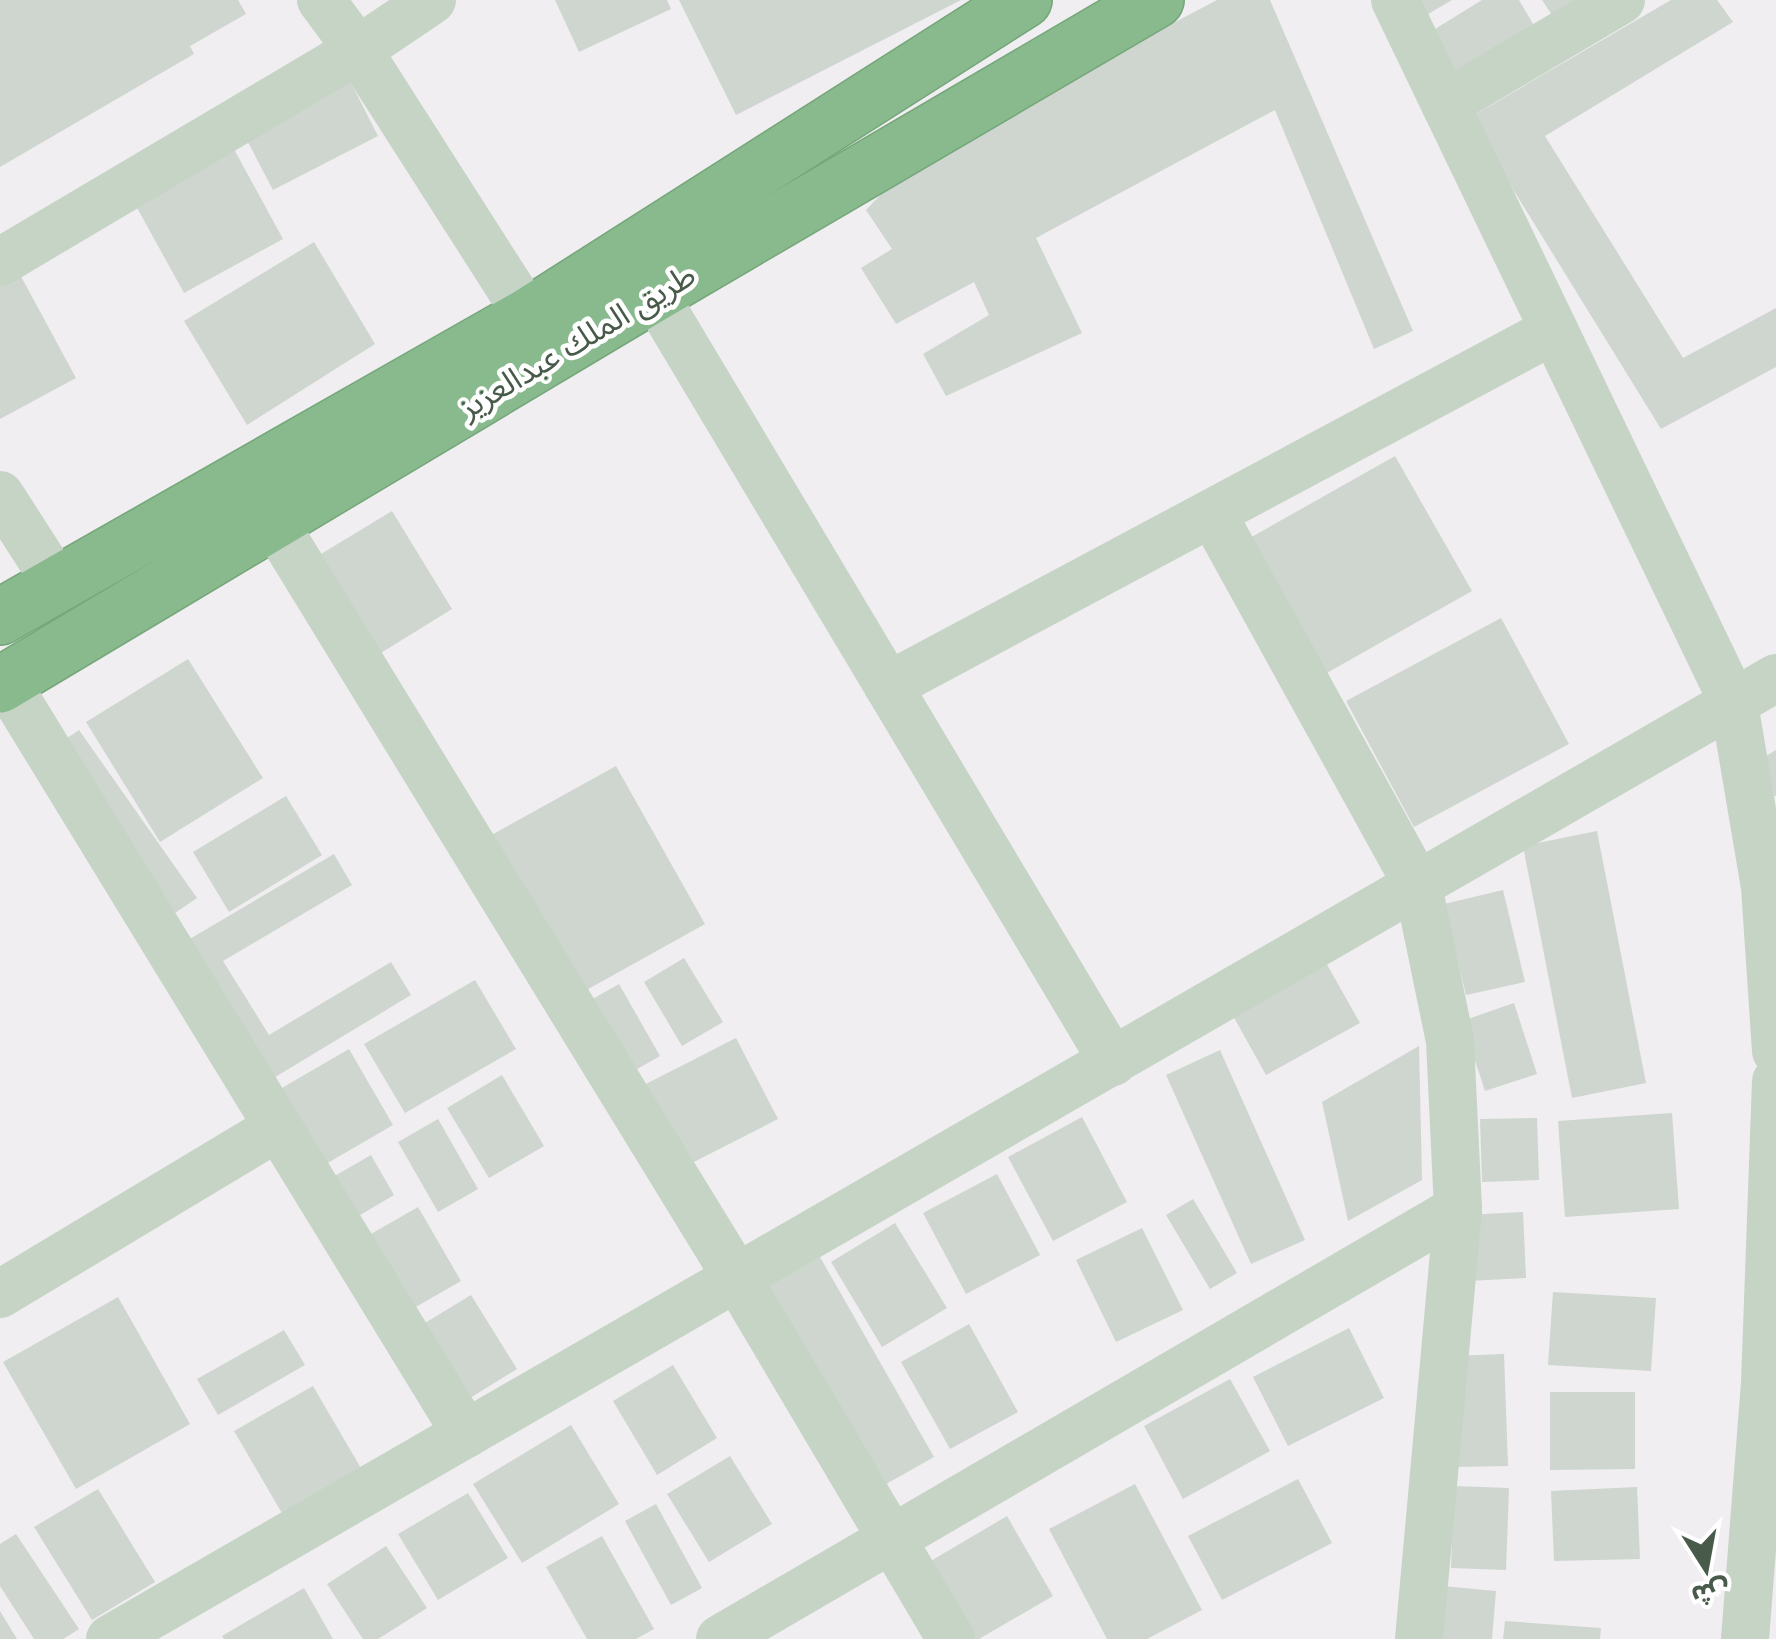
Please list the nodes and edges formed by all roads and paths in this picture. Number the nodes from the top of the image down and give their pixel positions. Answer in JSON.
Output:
{"nodes":[{"id":1,"x":321,"y":0,"type":"edge"},
{"id":2,"x":432,"y":0,"type":"edge"},
{"id":3,"x":1024,"y":0,"type":"edge"},
{"id":4,"x":1156,"y":0,"type":"edge"},
{"id":5,"x":1395,"y":0,"type":"edge"},
{"id":6,"x":1621,"y":0,"type":"edge"},
{"id":7,"x":358,"y":50,"type":"junction"},
{"id":8,"x":1445,"y":104,"type":"junction"},
{"id":9,"x":0,"y":262,"type":"edge"},
{"id":10,"x":654,"y":294,"type":"junction"},
{"id":11,"x":528,"y":316,"type":"junction"},
{"id":12,"x":1554,"y":330,"type":"junction"},
{"id":13,"x":0,"y":496,"type":"edge"},
{"id":14,"x":1212,"y":513,"type":"junction"},
{"id":15,"x":275,"y":524,"type":"junction"},
{"id":16,"x":56,"y":582,"type":"junction"},
{"id":17,"x":0,"y":617,"type":"edge"},
{"id":18,"x":1776,"y":678,"type":"edge"},
{"id":19,"x":3,"y":684,"type":"edge"},
{"id":20,"x":888,"y":686,"type":"junction"},
{"id":21,"x":1734,"y":704,"type":"junction"},
{"id":22,"x":1418,"y":886,"type":"junction"},
{"id":23,"x":1776,"y":1052,"type":"edge"},
{"id":24,"x":1112,"y":1062,"type":"junction"},
{"id":25,"x":1776,"y":1081,"type":"edge"},
{"id":26,"x":278,"y":1126,"type":"junction"},
{"id":27,"x":1458,"y":1209,"type":"junction"},
{"id":28,"x":737,"y":1278,"type":"junction"},
{"id":29,"x":0,"y":1294,"type":"edge"},
{"id":30,"x":1770,"y":1379,"type":"edge"},
{"id":31,"x":466,"y":1434,"type":"junction"},
{"id":32,"x":892,"y":1538,"type":"junction"},
{"id":33,"x":110,"y":1639,"type":"edge"},
{"id":34,"x":720,"y":1639,"type":"edge"},
{"id":35,"x":950,"y":1639,"type":"edge"},
{"id":36,"x":1420,"y":1639,"type":"edge"},
{"id":37,"x":1745,"y":1639,"type":"edge"}],
"edges":[{"from":1,"to":7,"type":"street"},
{"from":2,"to":7,"type":"street"},
{"from":3,"to":11,"type":"highway","name":"طريق الملك عبدالعزيز"},
{"from":4,"to":10,"type":"highway","name":"طريق الملك عبدالعزيز"},
{"from":5,"to":8,"type":"street"},
{"from":6,"to":8,"type":"street"},
{"from":7,"to":9,"type":"street"},
{"from":7,"to":11,"type":"street"},
{"from":8,"to":12,"type":"street"},
{"from":10,"to":15,"type":"highway","name":"طريق الملك عبدالعزيز"},
{"from":10,"to":20,"type":"street"},
{"from":11,"to":16,"type":"highway","name":"طريق الملك عبدالعزيز"},
{"from":12,"to":14,"type":"street"},
{"from":12,"to":21,"type":"street"},
{"from":13,"to":16,"type":"street"},
{"from":14,"to":20,"type":"street"},
{"from":14,"to":22,"type":"street"},
{"from":15,"to":19,"type":"highway","name":"طريق الملك عبدالعزيز"},
{"from":15,"to":28,"type":"street"},
{"from":16,"to":17,"type":"highway","name":"طريق الملك عبدالعزيز"},
{"from":18,"to":21,"type":"street"},
{"from":19,"to":26,"type":"street"},
{"from":20,"to":24,"type":"street"},
{"from":21,"to":22,"type":"street"},
{"from":21,"to":23,"type":"street"},
{"from":22,"to":24,"type":"street"},
{"from":22,"to":27,"type":"street"},
{"from":24,"to":28,"type":"street"},
{"from":25,"to":30,"type":"street"},
{"from":26,"to":29,"type":"street"},
{"from":26,"to":31,"type":"street"},
{"from":27,"to":32,"type":"street"},
{"from":27,"to":36,"type":"street"},
{"from":28,"to":31,"type":"street"},
{"from":28,"to":32,"type":"street"},
{"from":30,"to":37,"type":"street"},
{"from":31,"to":33,"type":"street"},
{"from":32,"to":34,"type":"street"},
{"from":32,"to":35,"type":"street"}]}
